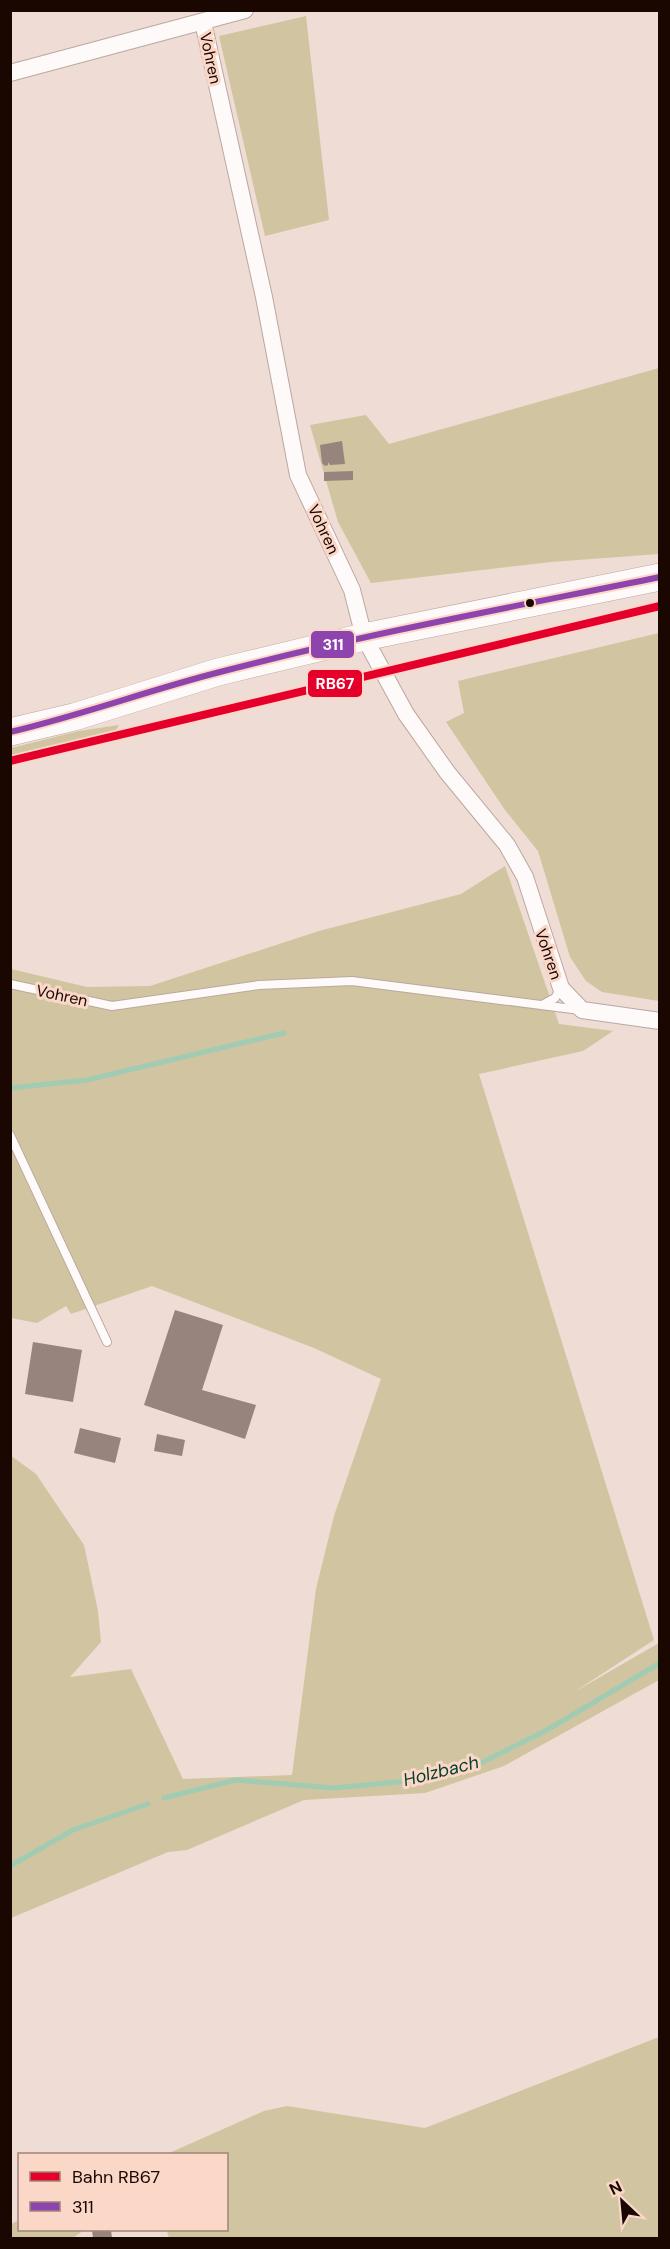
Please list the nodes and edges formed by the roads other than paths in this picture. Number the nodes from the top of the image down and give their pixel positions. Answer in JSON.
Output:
{"nodes":[{"id":1,"x":245,"y":10,"type":"edge"},
{"id":2,"x":203,"y":22,"type":"junction"},
{"id":3,"x":10,"y":73,"type":"edge"},
{"id":4,"x":660,"y":578,"type":"edge"},
{"id":5,"x":364,"y":637,"type":"junction"},
{"id":6,"x":10,"y":732,"type":"edge"},
{"id":7,"x":10,"y":984,"type":"edge"},
{"id":8,"x":561,"y":988,"type":"junction"},
{"id":9,"x":542,"y":1005,"type":"junction"},
{"id":10,"x":582,"y":1010,"type":"junction"},
{"id":11,"x":660,"y":1021,"type":"edge"},
{"id":12,"x":10,"y":1135,"type":"edge"},
{"id":13,"x":107,"y":1342,"type":"dead end"}],
"edges":[{"from":1,"to":2,"type":"street","name":"Vohren"},
{"from":2,"to":3,"type":"street","name":"Vohren"},
{"from":2,"to":5,"type":"street","name":"Vohren"},
{"from":4,"to":5,"type":"main road"},
{"from":5,"to":6,"type":"main road"},
{"from":5,"to":8,"type":"street","name":"Vohren"},
{"from":7,"to":9,"type":"lane","name":"Vohren"},
{"from":8,"to":9,"type":"lane","name":"Vohren"},
{"from":8,"to":10,"type":"street","name":"Vohren"},
{"from":9,"to":10,"type":"lane","name":"Vohren"},
{"from":10,"to":11,"type":"street","name":"Vohren"},
{"from":12,"to":13,"type":"lane"}]}
